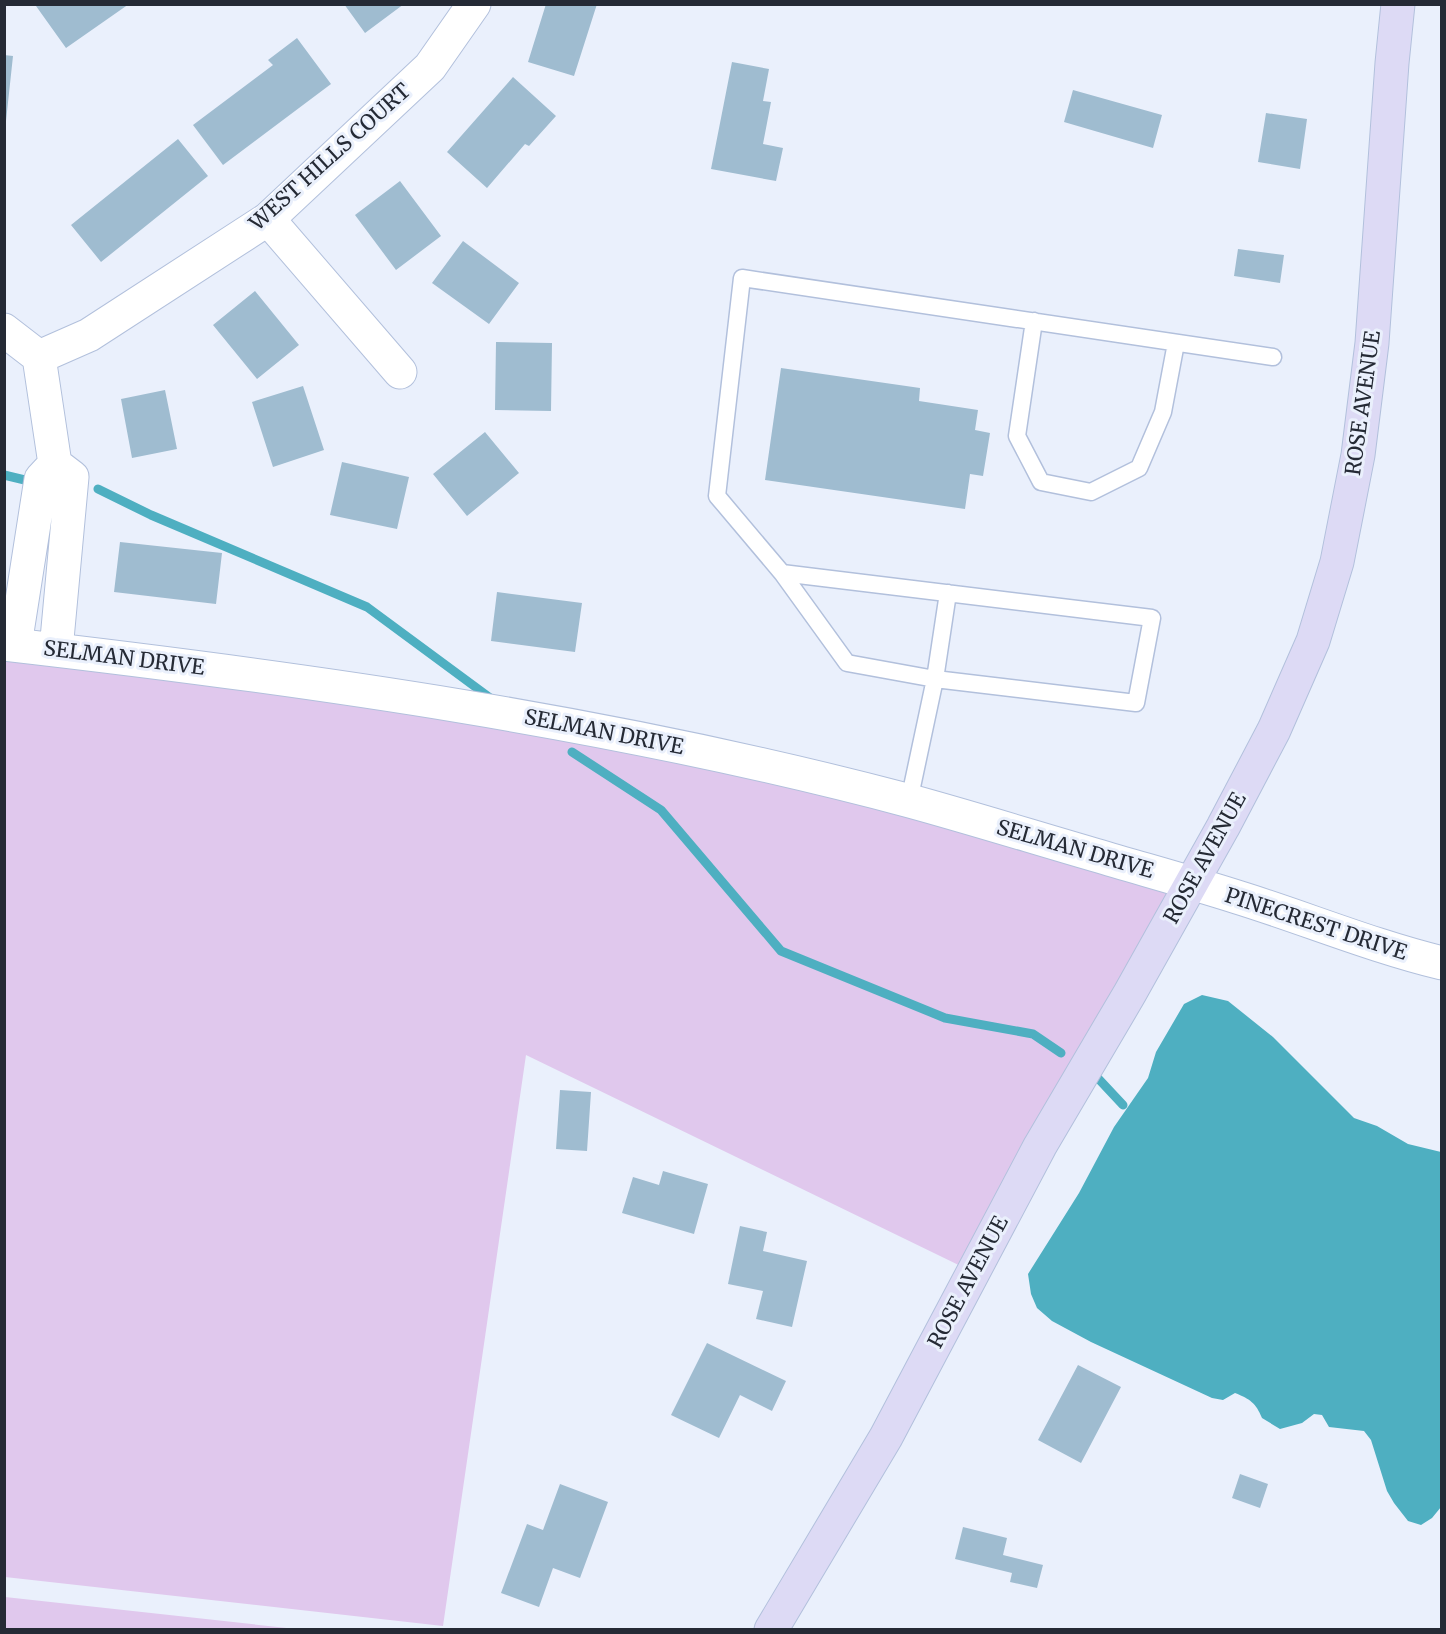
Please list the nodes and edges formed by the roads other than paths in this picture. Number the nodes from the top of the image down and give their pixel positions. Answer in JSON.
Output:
{"nodes":[{"id":1,"x":474,"y":4,"type":"edge"},
{"id":2,"x":1398,"y":4,"type":"edge"},
{"id":3,"x":268,"y":219,"type":"junction"},
{"id":4,"x":1034,"y":321,"type":"junction"},
{"id":5,"x":4,"y":330,"type":"edge"},
{"id":6,"x":1176,"y":343,"type":"junction"},
{"id":7,"x":39,"y":357,"type":"junction"},
{"id":8,"x":1273,"y":357,"type":"dead end"},
{"id":9,"x":400,"y":372,"type":"dead end"},
{"id":10,"x":55,"y":464,"type":"junction"},
{"id":11,"x":782,"y":573,"type":"junction"},
{"id":12,"x":948,"y":593,"type":"junction"},
{"id":13,"x":10,"y":645,"type":"edge"},
{"id":14,"x":56,"y":650,"type":"junction"},
{"id":15,"x":935,"y":679,"type":"junction"},
{"id":16,"x":909,"y":801,"type":"junction"},
{"id":17,"x":1191,"y":883,"type":"junction"},
{"id":18,"x":1442,"y":963,"type":"edge"},
{"id":19,"x":771,"y":1629,"type":"edge"}],
"edges":[{"from":1,"to":3,"type":"street","name":"WEST HILLS COURT"},
{"from":2,"to":17,"type":"street","name":"ROSE AVENUE"},
{"from":3,"to":7,"type":"street","name":"WEST HILLS COURT"},
{"from":3,"to":9,"type":"street"},
{"from":4,"to":6,"type":"lane"},
{"from":4,"to":6,"type":"lane"},
{"from":4,"to":11,"type":"lane"},
{"from":5,"to":7,"type":"street"},
{"from":6,"to":8,"type":"lane"},
{"from":7,"to":10,"type":"street"},
{"from":10,"to":13,"type":"street"},
{"from":10,"to":14,"type":"street"},
{"from":11,"to":12,"type":"lane"},
{"from":11,"to":15,"type":"lane"},
{"from":12,"to":15,"type":"lane"},
{"from":12,"to":15,"type":"lane"},
{"from":13,"to":14,"type":"street","name":"SELMAN DRIVE"},
{"from":14,"to":16,"type":"street","name":"SELMAN DRIVE"},
{"from":15,"to":16,"type":"lane"},
{"from":16,"to":17,"type":"street","name":"SELMAN DRIVE"},
{"from":17,"to":18,"type":"street","name":"PINECREST DRIVE"},
{"from":17,"to":19,"type":"street","name":"ROSE AVENUE"}]}
